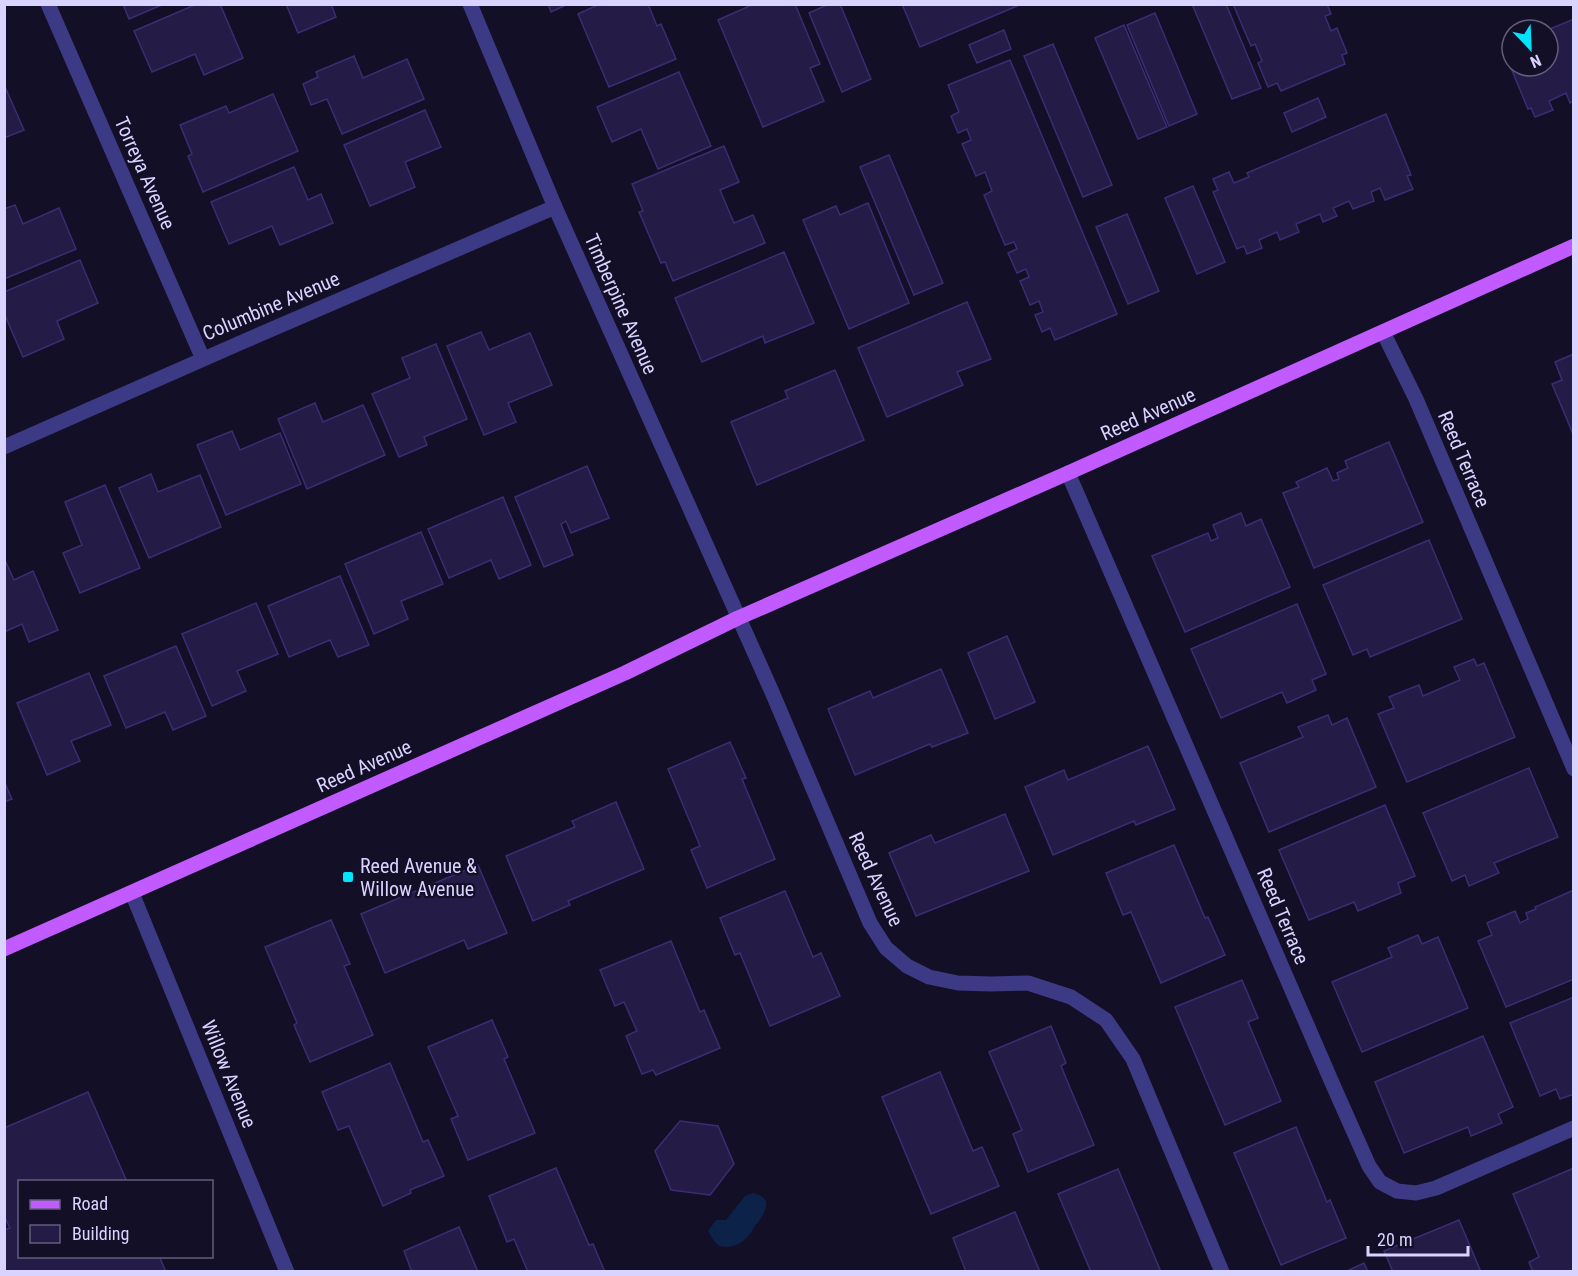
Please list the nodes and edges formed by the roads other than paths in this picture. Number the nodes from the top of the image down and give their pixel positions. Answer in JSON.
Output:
{"nodes":[{"id":1,"x":48,"y":4,"type":"edge"},
{"id":2,"x":470,"y":4,"type":"edge"},
{"id":3,"x":555,"y":207,"type":"junction"},
{"id":4,"x":1574,"y":246,"type":"edge"},
{"id":5,"x":1383,"y":332,"type":"junction"},
{"id":6,"x":203,"y":359,"type":"junction"},
{"id":7,"x":4,"y":447,"type":"edge"},
{"id":8,"x":1068,"y":473,"type":"junction"},
{"id":9,"x":738,"y":618,"type":"junction"},
{"id":10,"x":1574,"y":769,"type":"edge"},
{"id":11,"x":132,"y":893,"type":"junction"},
{"id":12,"x":4,"y":949,"type":"edge"},
{"id":13,"x":1574,"y":1128,"type":"edge"},
{"id":14,"x":288,"y":1272,"type":"edge"},
{"id":15,"x":1222,"y":1272,"type":"edge"}],
"edges":[{"from":1,"to":6,"type":"street","name":"Torreya Avenue"},
{"from":2,"to":3,"type":"street","name":"Timberpine Avenue"},
{"from":3,"to":6,"type":"street","name":"Columbine Avenue"},
{"from":3,"to":9,"type":"street","name":"Timberpine Avenue"},
{"from":4,"to":5,"type":"main road","name":"Reed Avenue"},
{"from":5,"to":8,"type":"main road","name":"Reed Avenue"},
{"from":5,"to":10,"type":"street","name":"Reed Terrace"},
{"from":6,"to":7,"type":"street","name":"Columbine Avenue"},
{"from":8,"to":9,"type":"main road","name":"Reed Avenue"},
{"from":8,"to":13,"type":"street","name":"Reed Terrace"},
{"from":9,"to":11,"type":"main road","name":"Reed Avenue"},
{"from":9,"to":15,"type":"street","name":"Reed Avenue"},
{"from":11,"to":12,"type":"main road","name":"Reed Avenue"},
{"from":11,"to":14,"type":"street","name":"Willow Avenue"}]}
